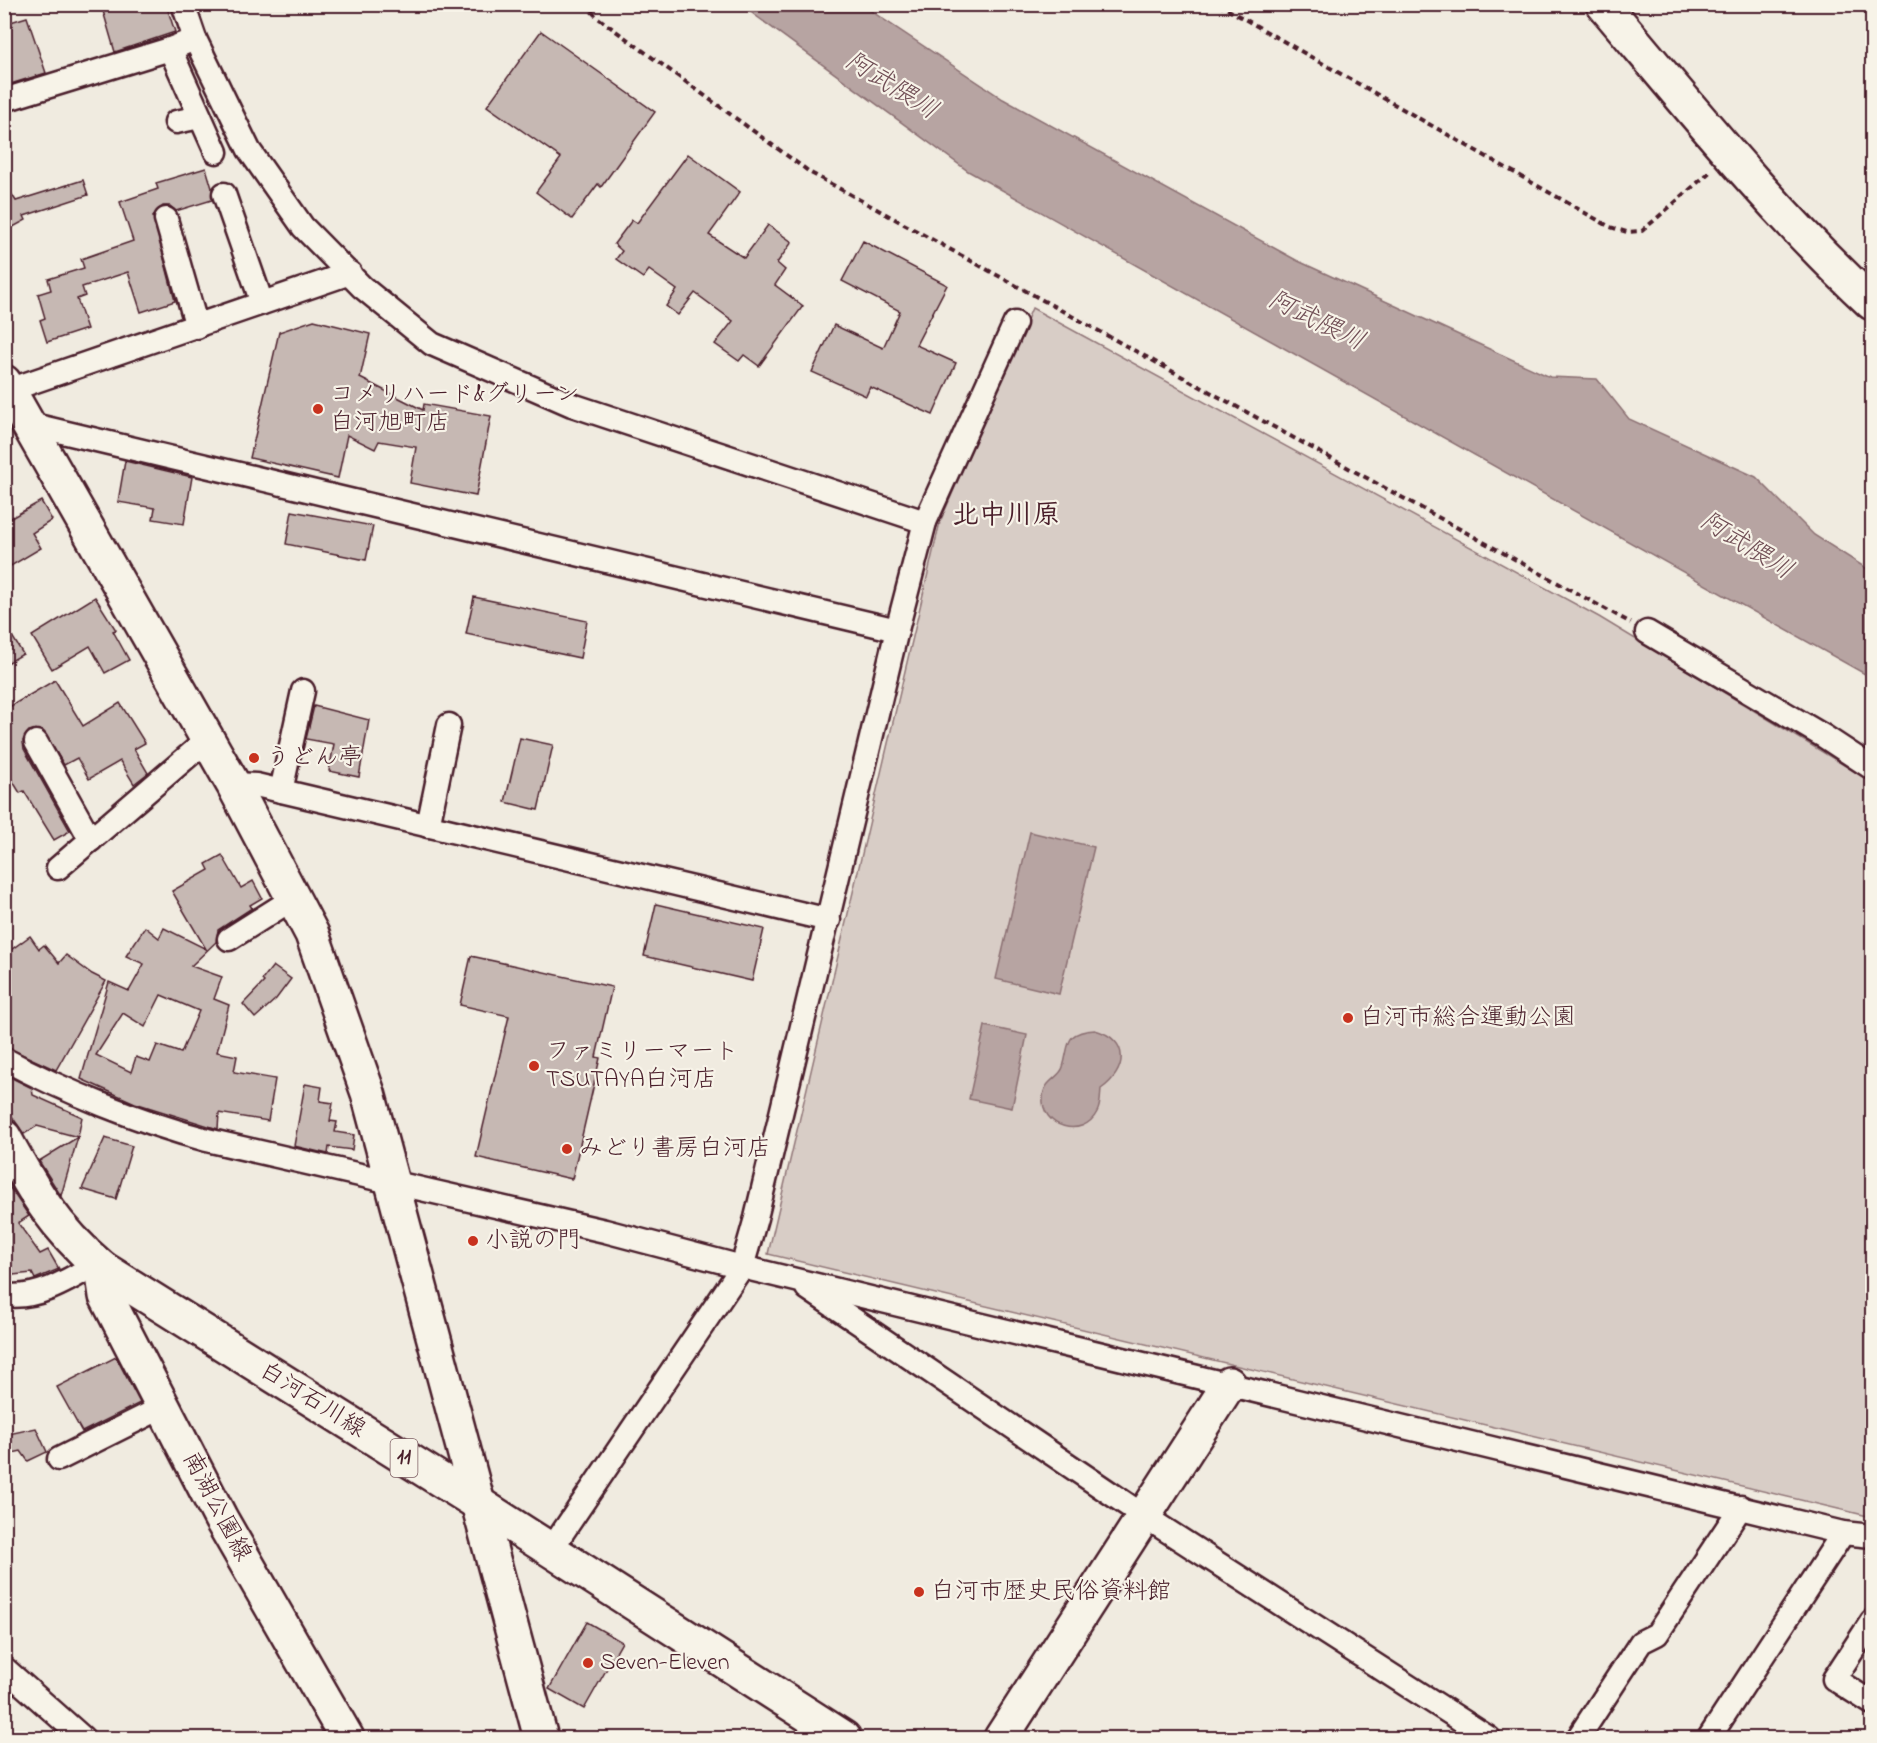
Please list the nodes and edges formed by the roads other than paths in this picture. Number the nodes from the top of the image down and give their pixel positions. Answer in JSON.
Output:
{"nodes":[{"id":1,"x":183,"y":4,"type":"edge"},
{"id":2,"x":1603,"y":4,"type":"edge"},
{"id":3,"x":195,"y":39,"type":"junction"},
{"id":4,"x":170,"y":49,"type":"junction"},
{"id":5,"x":4,"y":100,"type":"edge"},
{"id":6,"x":200,"y":117,"type":"junction"},
{"id":7,"x":176,"y":122,"type":"dead end"},
{"id":8,"x":216,"y":152,"type":"dead end"},
{"id":9,"x":224,"y":194,"type":"dead end"},
{"id":10,"x":166,"y":219,"type":"dead end"},
{"id":11,"x":350,"y":273,"type":"junction"},
{"id":12,"x":262,"y":303,"type":"junction"},
{"id":13,"x":1872,"y":303,"type":"edge"},
{"id":14,"x":1015,"y":323,"type":"dead end"},
{"id":15,"x":197,"y":327,"type":"junction"},
{"id":16,"x":7,"y":386,"type":"edge"},
{"id":17,"x":29,"y":424,"type":"junction"},
{"id":18,"x":925,"y":522,"type":"junction"},
{"id":19,"x":897,"y":630,"type":"junction"},
{"id":20,"x":1647,"y":632,"type":"road end"},
{"id":21,"x":303,"y":690,"type":"dead end"},
{"id":22,"x":449,"y":724,"type":"dead end"},
{"id":23,"x":208,"y":739,"type":"junction"},
{"id":24,"x":36,"y":742,"type":"dead end"},
{"id":25,"x":1872,"y":768,"type":"edge"},
{"id":26,"x":233,"y":784,"type":"junction"},
{"id":27,"x":281,"y":791,"type":"junction"},
{"id":28,"x":428,"y":826,"type":"junction"},
{"id":29,"x":91,"y":840,"type":"junction"},
{"id":30,"x":58,"y":868,"type":"dead end"},
{"id":31,"x":294,"y":898,"type":"junction"},
{"id":32,"x":829,"y":920,"type":"junction"},
{"id":33,"x":229,"y":939,"type":"dead end"},
{"id":34,"x":4,"y":1059,"type":"edge"},
{"id":35,"x":4,"y":1137,"type":"edge"},
{"id":36,"x":393,"y":1184,"type":"junction"},
{"id":37,"x":99,"y":1266,"type":"junction"},
{"id":38,"x":742,"y":1267,"type":"junction"},
{"id":39,"x":795,"y":1280,"type":"junction"},
{"id":40,"x":4,"y":1295,"type":"edge"},
{"id":41,"x":1229,"y":1384,"type":"junction"},
{"id":42,"x":163,"y":1407,"type":"junction"},
{"id":43,"x":59,"y":1460,"type":"dead end"},
{"id":44,"x":476,"y":1502,"type":"junction"},
{"id":45,"x":1741,"y":1507,"type":"junction"},
{"id":46,"x":1144,"y":1516,"type":"junction"},
{"id":47,"x":1843,"y":1533,"type":"junction"},
{"id":48,"x":1872,"y":1536,"type":"edge"},
{"id":49,"x":550,"y":1551,"type":"junction"},
{"id":50,"x":1872,"y":1621,"type":"edge"},
{"id":51,"x":4,"y":1668,"type":"edge"},
{"id":52,"x":1872,"y":1703,"type":"edge"},
{"id":53,"x":83,"y":1738,"type":"edge"},
{"id":54,"x":347,"y":1738,"type":"edge"},
{"id":55,"x":541,"y":1738,"type":"edge"},
{"id":56,"x":844,"y":1738,"type":"edge"},
{"id":57,"x":1001,"y":1738,"type":"edge"},
{"id":58,"x":1489,"y":1738,"type":"edge"},
{"id":59,"x":1578,"y":1738,"type":"edge"},
{"id":60,"x":1709,"y":1738,"type":"edge"}],
"edges":[{"from":1,"to":3,"type":"street"},
{"from":2,"to":13,"type":"street"},
{"from":3,"to":4,"type":"street"},
{"from":3,"to":11,"type":"street"},
{"from":4,"to":5,"type":"street"},
{"from":4,"to":6,"type":"street"},
{"from":6,"to":7,"type":"street"},
{"from":6,"to":8,"type":"street"},
{"from":9,"to":12,"type":"street"},
{"from":10,"to":15,"type":"street"},
{"from":11,"to":12,"type":"street"},
{"from":11,"to":18,"type":"street"},
{"from":12,"to":15,"type":"street"},
{"from":14,"to":18,"type":"street"},
{"from":15,"to":16,"type":"street"},
{"from":16,"to":17,"type":"street"},
{"from":17,"to":19,"type":"street"},
{"from":17,"to":23,"type":"street"},
{"from":18,"to":19,"type":"street"},
{"from":19,"to":32,"type":"street"},
{"from":20,"to":25,"type":"street"},
{"from":21,"to":27,"type":"street"},
{"from":22,"to":28,"type":"street"},
{"from":23,"to":26,"type":"street"},
{"from":23,"to":29,"type":"street"},
{"from":24,"to":29,"type":"street"},
{"from":26,"to":27,"type":"street"},
{"from":26,"to":31,"type":"street"},
{"from":27,"to":28,"type":"street"},
{"from":28,"to":32,"type":"street"},
{"from":29,"to":30,"type":"street"},
{"from":31,"to":33,"type":"street"},
{"from":31,"to":36,"type":"street"},
{"from":32,"to":38,"type":"street"},
{"from":34,"to":36,"type":"street"},
{"from":35,"to":37,"type":"street","name":"白河石川線","number":"11"},
{"from":36,"to":38,"type":"street"},
{"from":36,"to":44,"type":"street"},
{"from":37,"to":40,"type":"street"},
{"from":37,"to":42,"type":"street","name":"南湖公園線"},
{"from":37,"to":44,"type":"street","name":"白河石川線","number":"11"},
{"from":38,"to":39,"type":"street"},
{"from":38,"to":49,"type":"street"},
{"from":39,"to":41,"type":"street"},
{"from":39,"to":46,"type":"street"},
{"from":41,"to":45,"type":"street"},
{"from":41,"to":46,"type":"street"},
{"from":42,"to":43,"type":"street"},
{"from":42,"to":54,"type":"street","name":"南湖公園線"},
{"from":44,"to":49,"type":"street","name":"白河石川線","number":"11"},
{"from":44,"to":55,"type":"street"},
{"from":45,"to":47,"type":"street"},
{"from":45,"to":59,"type":"street"},
{"from":46,"to":57,"type":"street"},
{"from":46,"to":58,"type":"street"},
{"from":47,"to":48,"type":"street"},
{"from":47,"to":60,"type":"street"},
{"from":49,"to":56,"type":"street","name":"白河石川線","number":"11"},
{"from":50,"to":52,"type":"street"},
{"from":51,"to":53,"type":"street"}]}
